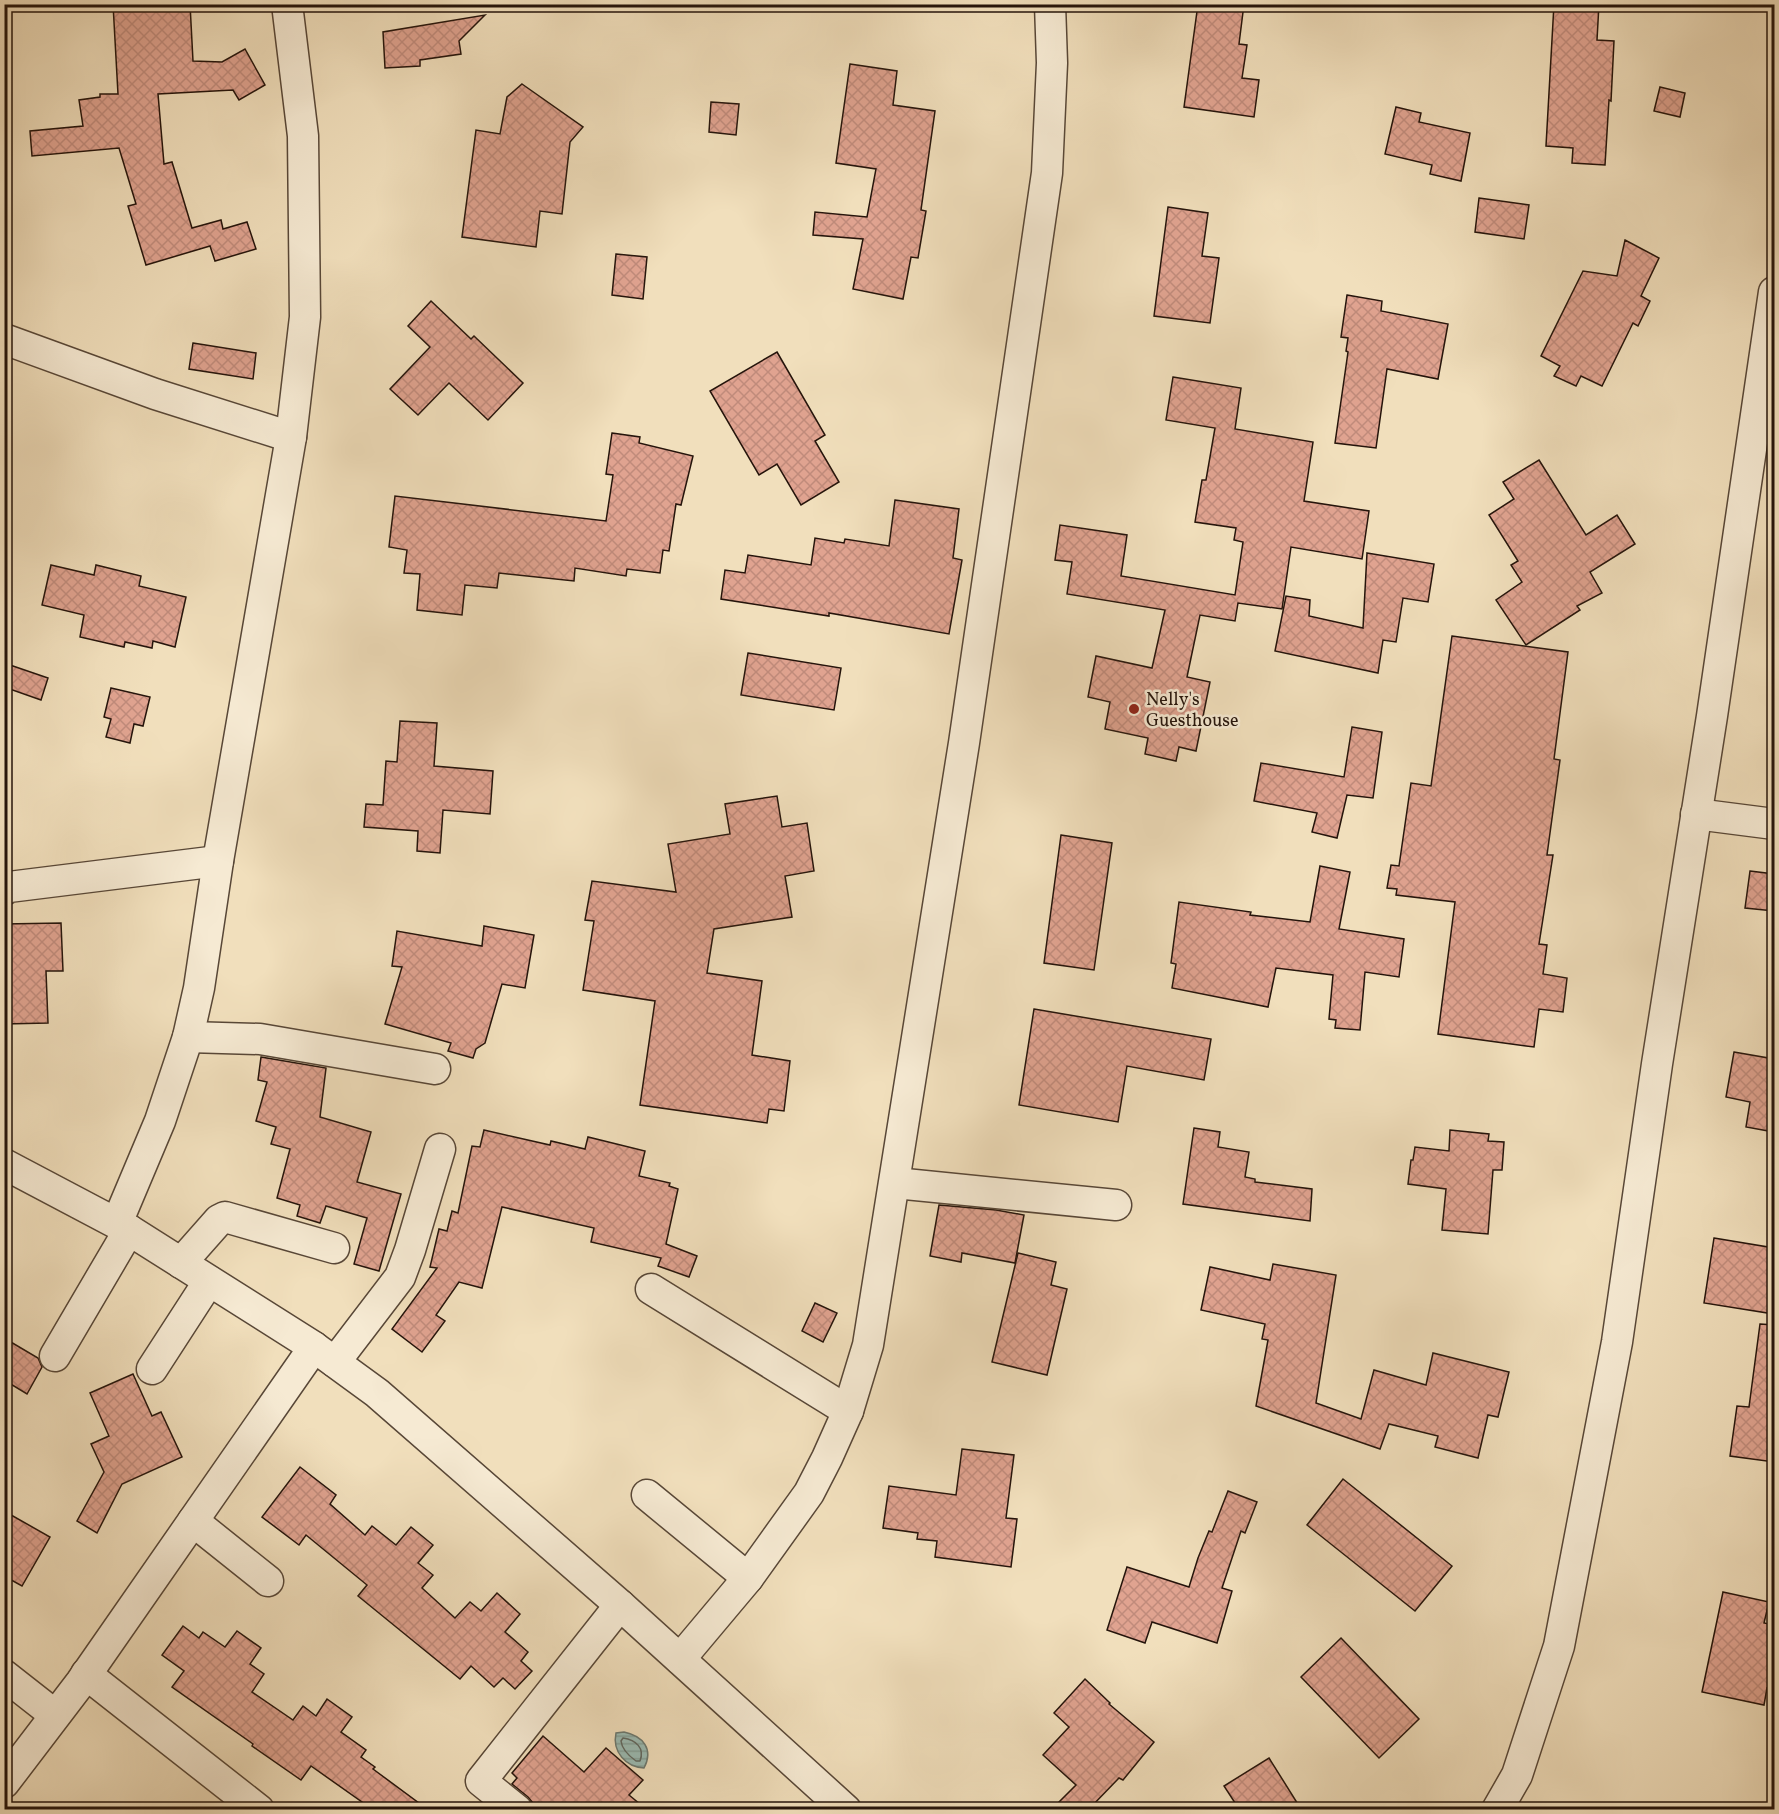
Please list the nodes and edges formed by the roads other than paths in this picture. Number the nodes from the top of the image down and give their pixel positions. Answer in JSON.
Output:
{"nodes":[{"id":1,"x":287,"y":4,"type":"edge"},
{"id":2,"x":1050,"y":4,"type":"edge"},
{"id":3,"x":1774,"y":292,"type":"edge"},
{"id":4,"x":4,"y":339,"type":"edge"},
{"id":5,"x":291,"y":436,"type":"junction"},
{"id":6,"x":1696,"y":813,"type":"junction"},
{"id":7,"x":1774,"y":824,"type":"edge"},
{"id":8,"x":218,"y":861,"type":"junction"},
{"id":9,"x":4,"y":890,"type":"edge"},
{"id":10,"x":188,"y":1037,"type":"junction"},
{"id":11,"x":435,"y":1069,"type":"dead end"},
{"id":12,"x":440,"y":1149,"type":"dead end"},
{"id":13,"x":4,"y":1164,"type":"edge"},
{"id":14,"x":895,"y":1184,"type":"junction"},
{"id":15,"x":1116,"y":1206,"type":"dead end"},
{"id":16,"x":123,"y":1226,"type":"junction"},
{"id":17,"x":334,"y":1248,"type":"dead end"},
{"id":18,"x":181,"y":1263,"type":"junction"},
{"id":19,"x":209,"y":1281,"type":"junction"},
{"id":20,"x":651,"y":1289,"type":"dead end"},
{"id":21,"x":325,"y":1355,"type":"junction"},
{"id":22,"x":55,"y":1356,"type":"dead end"},
{"id":23,"x":152,"y":1369,"type":"dead end"},
{"id":24,"x":848,"y":1411,"type":"junction"},
{"id":25,"x":647,"y":1495,"type":"dead end"},
{"id":26,"x":193,"y":1521,"type":"junction"},
{"id":27,"x":748,"y":1578,"type":"junction"},
{"id":28,"x":268,"y":1581,"type":"dead end"},
{"id":29,"x":620,"y":1605,"type":"junction"},
{"id":30,"x":680,"y":1659,"type":"junction"},
{"id":31,"x":86,"y":1674,"type":"junction"},
{"id":32,"x":4,"y":1675,"type":"edge"},
{"id":33,"x":56,"y":1715,"type":"junction"},
{"id":34,"x":4,"y":1783,"type":"edge"},
{"id":35,"x":259,"y":1809,"type":"edge"},
{"id":36,"x":516,"y":1809,"type":"edge"},
{"id":37,"x":846,"y":1809,"type":"edge"},
{"id":38,"x":1497,"y":1809,"type":"edge"}],
"edges":[{"from":1,"to":5,"type":"street"},
{"from":2,"to":14,"type":"street"},
{"from":3,"to":6,"type":"street"},
{"from":4,"to":5,"type":"street"},
{"from":5,"to":8,"type":"street"},
{"from":6,"to":7,"type":"street"},
{"from":6,"to":38,"type":"street"},
{"from":8,"to":9,"type":"street"},
{"from":8,"to":10,"type":"street"},
{"from":10,"to":11,"type":"street"},
{"from":10,"to":16,"type":"street"},
{"from":12,"to":21,"type":"street"},
{"from":13,"to":16,"type":"street"},
{"from":14,"to":15,"type":"street"},
{"from":14,"to":24,"type":"street"},
{"from":16,"to":18,"type":"street"},
{"from":16,"to":22,"type":"street"},
{"from":17,"to":18,"type":"street"},
{"from":18,"to":19,"type":"street"},
{"from":19,"to":21,"type":"street"},
{"from":19,"to":23,"type":"street"},
{"from":20,"to":24,"type":"street"},
{"from":21,"to":26,"type":"street"},
{"from":21,"to":29,"type":"street"},
{"from":24,"to":27,"type":"street"},
{"from":25,"to":27,"type":"street"},
{"from":26,"to":28,"type":"street"},
{"from":26,"to":31,"type":"street"},
{"from":27,"to":30,"type":"street"},
{"from":29,"to":30,"type":"street"},
{"from":29,"to":36,"type":"street"},
{"from":30,"to":37,"type":"street"},
{"from":31,"to":33,"type":"street"},
{"from":31,"to":35,"type":"street"},
{"from":32,"to":33,"type":"street"},
{"from":33,"to":34,"type":"street"}]}
